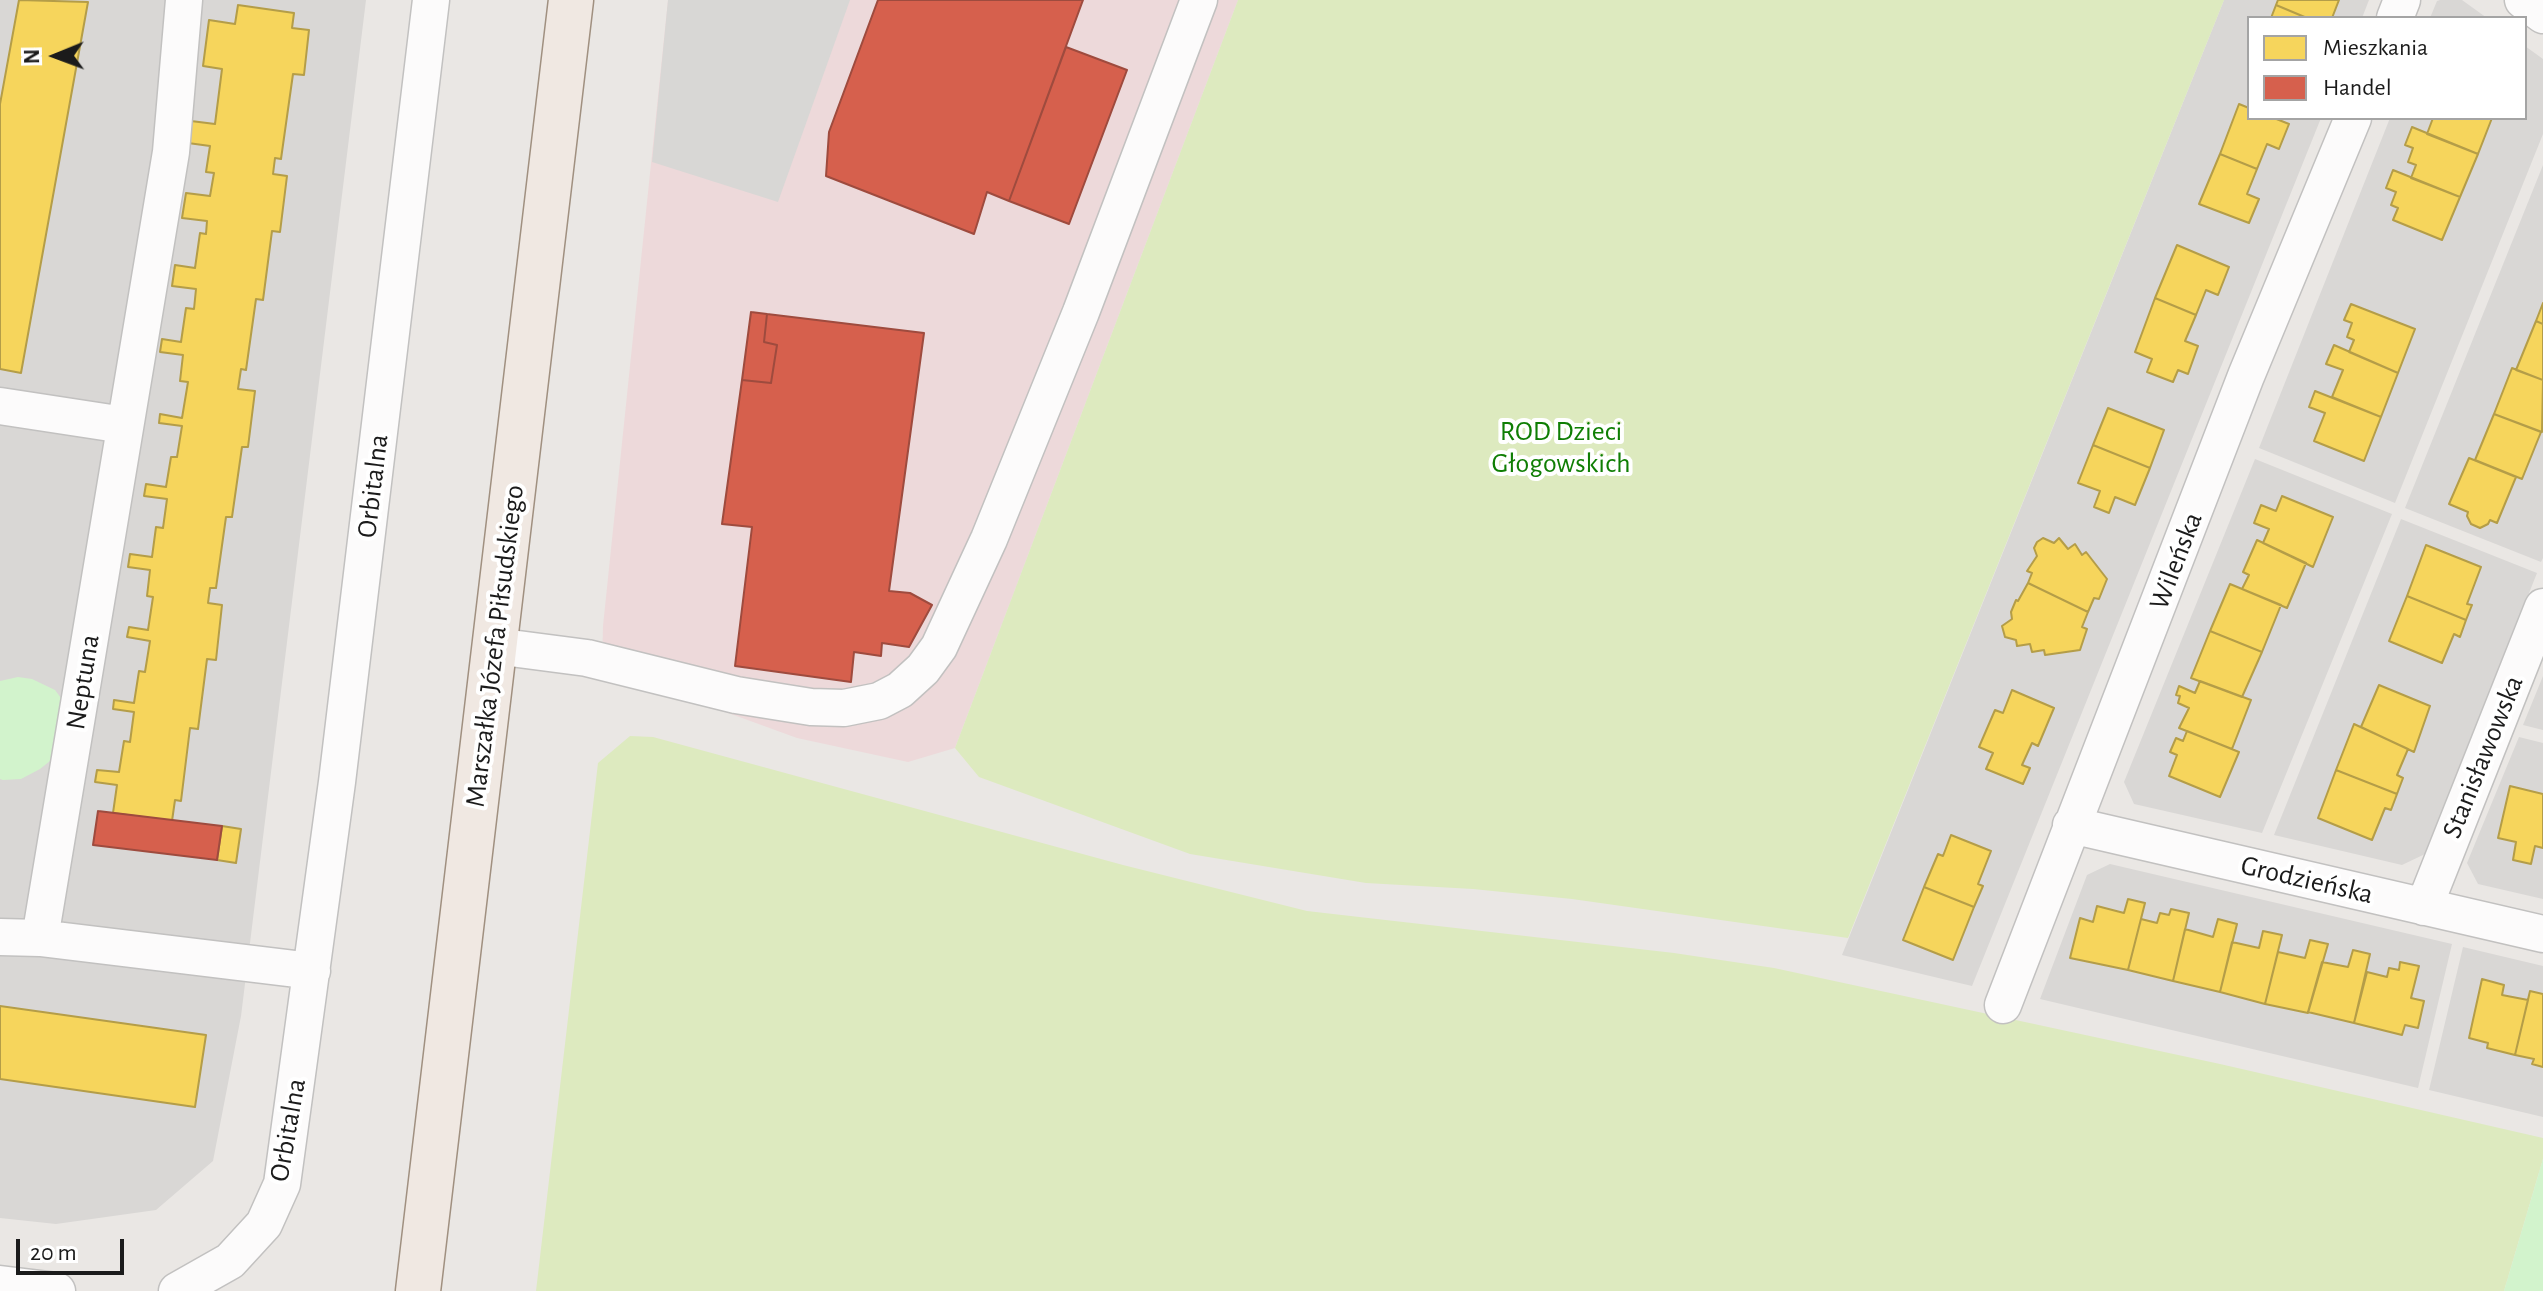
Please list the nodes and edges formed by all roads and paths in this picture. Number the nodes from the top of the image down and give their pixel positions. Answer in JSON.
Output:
{"nodes":[{"id":1,"x":184,"y":0,"type":"edge"},
{"id":2,"x":431,"y":0,"type":"edge"},
{"id":3,"x":571,"y":0,"type":"edge"},
{"id":4,"x":1199,"y":0,"type":"edge"},
{"id":5,"x":2523,"y":0,"type":"edge"},
{"id":6,"x":2543,"y":15,"type":"edge"},
{"id":7,"x":2352,"y":120,"type":"edge"},
{"id":8,"x":0,"y":406,"type":"edge"},
{"id":9,"x":124,"y":425,"type":"junction"},
{"id":10,"x":2543,"y":607,"type":"edge"},
{"id":11,"x":495,"y":646,"type":"junction"},
{"id":12,"x":2071,"y":825,"type":"junction"},
{"id":13,"x":2424,"y":907,"type":"junction"},
{"id":14,"x":2543,"y":934,"type":"edge"},
{"id":15,"x":0,"y":937,"type":"edge"},
{"id":16,"x":40,"y":938,"type":"junction"},
{"id":17,"x":312,"y":971,"type":"junction"},
{"id":18,"x":2003,"y":1005,"type":"dead end"},
{"id":19,"x":0,"y":1284,"type":"edge"},
{"id":20,"x":57,"y":1291,"type":"edge"},
{"id":21,"x":177,"y":1291,"type":"edge"},
{"id":22,"x":418,"y":1291,"type":"edge"}],
"edges":[{"from":1,"to":9,"type":"street","name":"Neptuna"},
{"from":2,"to":17,"type":"street","name":"Orbitalna"},
{"from":3,"to":11,"type":"main road","name":"Marszałka Józefa Piłsudskiego"},
{"from":4,"to":11,"type":"street"},
{"from":5,"to":6,"type":"street"},
{"from":7,"to":12,"type":"street","name":"Wileńska"},
{"from":8,"to":9,"type":"street"},
{"from":9,"to":16,"type":"street","name":"Neptuna"},
{"from":10,"to":13,"type":"street","name":"Stanisławowska"},
{"from":11,"to":22,"type":"main road","name":"Marszałka Józefa Piłsudskiego"},
{"from":12,"to":13,"type":"street","name":"Grodzieńska"},
{"from":12,"to":18,"type":"street","name":"Wileńska"},
{"from":13,"to":14,"type":"street","name":"Grodzieńska"},
{"from":15,"to":16,"type":"street"},
{"from":16,"to":17,"type":"street"},
{"from":17,"to":21,"type":"street","name":"Orbitalna"},
{"from":19,"to":20,"type":"street"}]}
